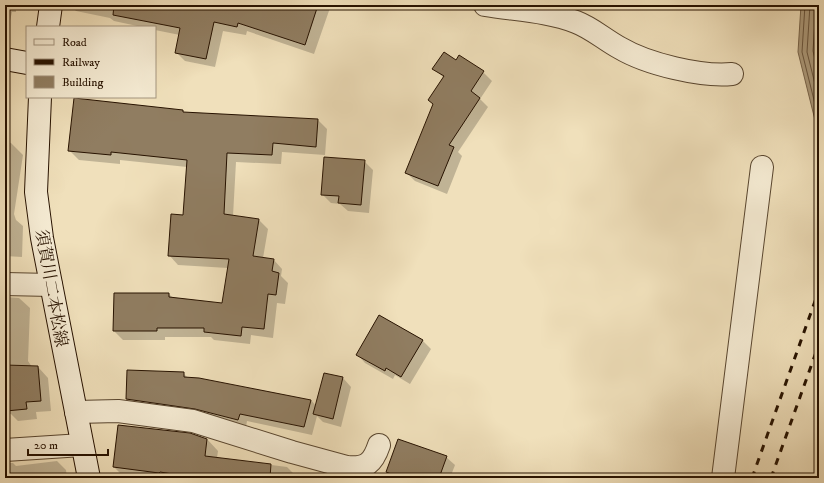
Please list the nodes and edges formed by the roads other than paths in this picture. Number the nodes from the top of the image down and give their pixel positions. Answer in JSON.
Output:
{"nodes":[{"id":1,"x":51,"y":5,"type":"edge"},
{"id":2,"x":486,"y":5,"type":"edge"},
{"id":3,"x":48,"y":26,"type":"edge"},
{"id":4,"x":5,"y":59,"type":"edge"},
{"id":5,"x":26,"y":63,"type":"edge"},
{"id":6,"x":732,"y":74,"type":"dead end"},
{"id":7,"x":40,"y":98,"type":"edge"},
{"id":8,"x":762,"y":167,"type":"dead end"},
{"id":9,"x":5,"y":284,"type":"edge"},
{"id":10,"x":51,"y":285,"type":"junction"},
{"id":11,"x":76,"y":412,"type":"junction"},
{"id":12,"x":82,"y":445,"type":"junction"},
{"id":13,"x":379,"y":445,"type":"dead end"},
{"id":14,"x":5,"y":450,"type":"edge"},
{"id":15,"x":89,"y":478,"type":"edge"},
{"id":16,"x":722,"y":478,"type":"edge"}],
"edges":[{"from":1,"to":3,"type":"street"},
{"from":2,"to":6,"type":"street"},
{"from":4,"to":5,"type":"street"},
{"from":7,"to":10,"type":"street","name":"須賀川二本松線"},
{"from":8,"to":16,"type":"street"},
{"from":9,"to":10,"type":"street"},
{"from":10,"to":11,"type":"street","name":"須賀川二本松線"},
{"from":11,"to":12,"type":"street","name":"須賀川二本松線"},
{"from":11,"to":13,"type":"street"},
{"from":12,"to":14,"type":"street"},
{"from":12,"to":15,"type":"street","name":"須賀川二本松線"}]}
